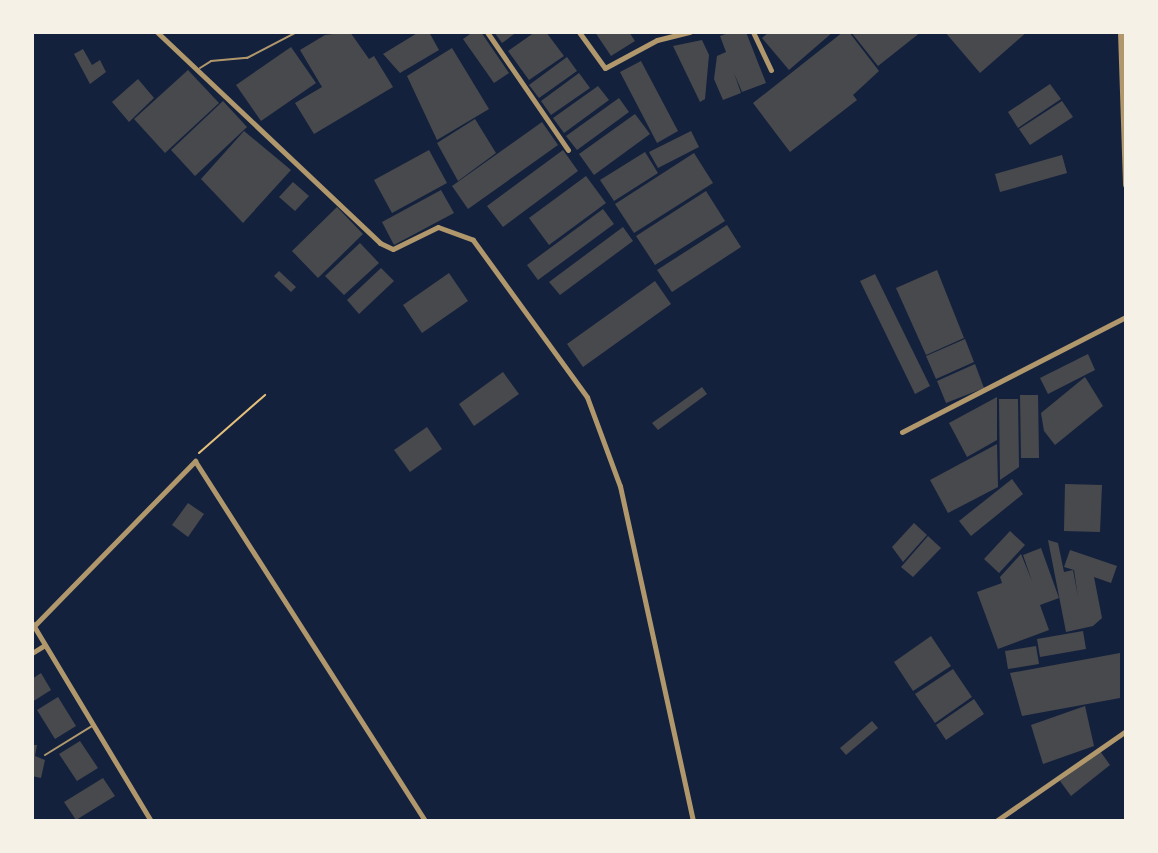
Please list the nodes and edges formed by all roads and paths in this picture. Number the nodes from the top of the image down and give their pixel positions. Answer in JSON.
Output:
{"nodes":[{"id":1,"x":157,"y":32,"type":"edge"},
{"id":2,"x":297,"y":32,"type":"edge"},
{"id":3,"x":487,"y":32,"type":"edge"},
{"id":4,"x":579,"y":32,"type":"edge"},
{"id":5,"x":690,"y":32,"type":"edge"},
{"id":6,"x":753,"y":32,"type":"edge"},
{"id":7,"x":1121,"y":32,"type":"edge"},
{"id":8,"x":200,"y":68,"type":"junction"},
{"id":9,"x":771,"y":70,"type":"dead end"},
{"id":10,"x":1124,"y":89,"type":"edge"},
{"id":11,"x":568,"y":150,"type":"dead end"},
{"id":12,"x":1126,"y":185,"type":"edge"},
{"id":13,"x":1126,"y":317,"type":"edge"},
{"id":14,"x":265,"y":395,"type":"dead end"},
{"id":15,"x":902,"y":432,"type":"dead end"},
{"id":16,"x":195,"y":461,"type":"junction"},
{"id":17,"x":33,"y":624,"type":"edge"},
{"id":18,"x":45,"y":645,"type":"junction"},
{"id":19,"x":32,"y":653,"type":"edge"},
{"id":20,"x":93,"y":726,"type":"junction"},
{"id":21,"x":1126,"y":731,"type":"edge"},
{"id":22,"x":45,"y":755,"type":"dead end"},
{"id":23,"x":151,"y":821,"type":"edge"},
{"id":24,"x":425,"y":821,"type":"edge"},
{"id":25,"x":693,"y":821,"type":"edge"},
{"id":26,"x":996,"y":821,"type":"edge"}],
"edges":[{"from":1,"to":8,"type":"street"},
{"from":2,"to":8,"type":"lane"},
{"from":3,"to":11,"type":"street"},
{"from":4,"to":5,"type":"street"},
{"from":6,"to":9,"type":"street"},
{"from":7,"to":10,"type":"street"},
{"from":8,"to":25,"type":"street"},
{"from":10,"to":12,"type":"street"},
{"from":13,"to":15,"type":"street"},
{"from":14,"to":16,"type":"path"},
{"from":16,"to":17,"type":"street"},
{"from":16,"to":24,"type":"street"},
{"from":17,"to":18,"type":"street"},
{"from":18,"to":19,"type":"street"},
{"from":18,"to":20,"type":"street"},
{"from":20,"to":22,"type":"lane"},
{"from":20,"to":23,"type":"street"},
{"from":21,"to":26,"type":"street"}]}
